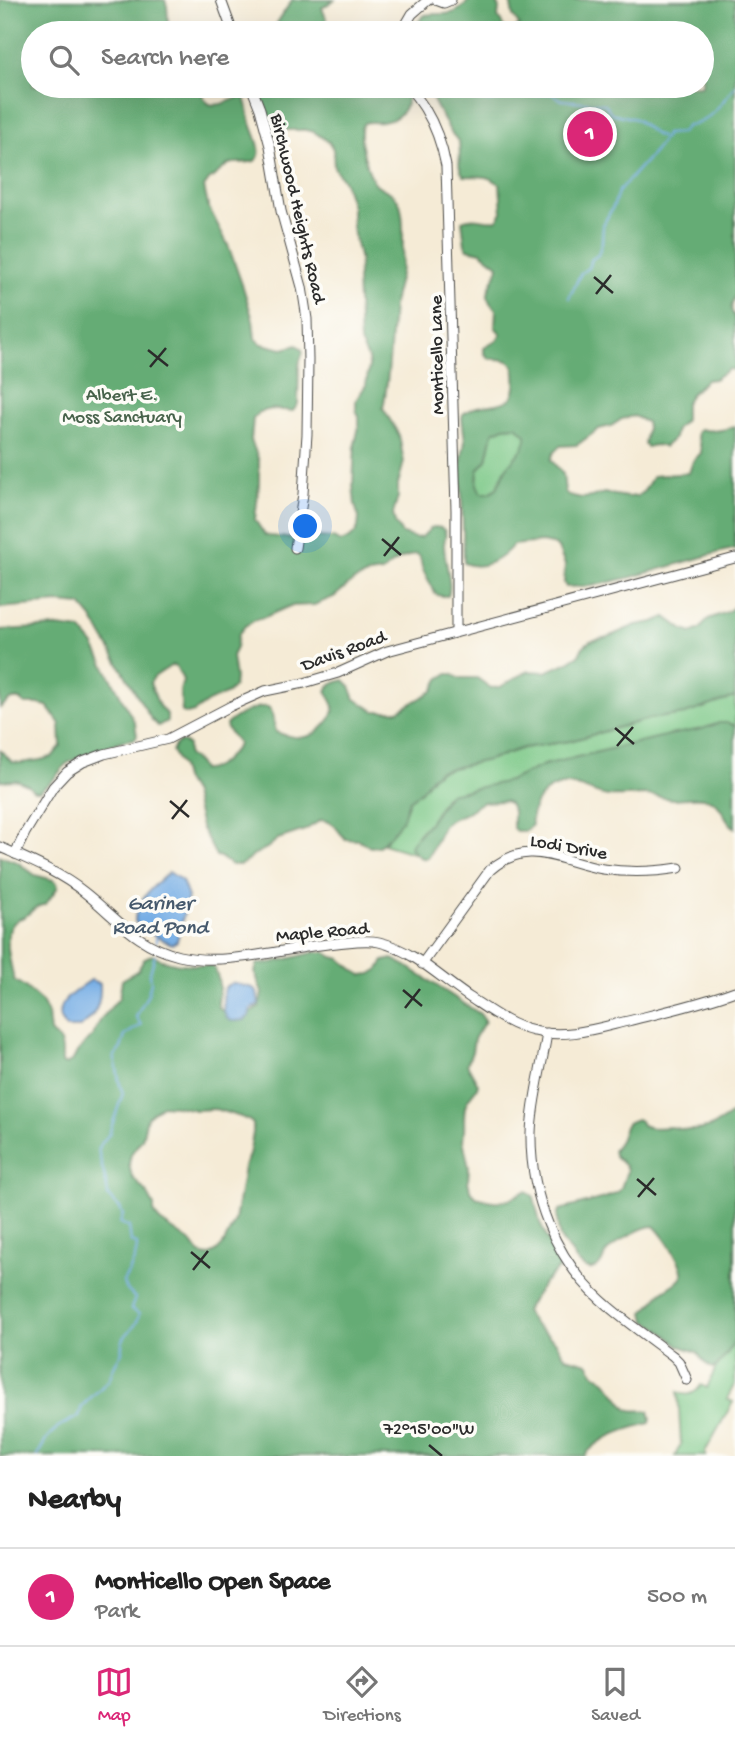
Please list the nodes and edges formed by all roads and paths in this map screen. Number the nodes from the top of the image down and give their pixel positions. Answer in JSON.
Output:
{"nodes":[{"id":1,"x":222,"y":0,"type":"edge"},
{"id":2,"x":428,"y":0,"type":"edge"},
{"id":3,"x":436,"y":0,"type":"edge"},
{"id":4,"x":451,"y":0,"type":"edge"},
{"id":5,"x":229,"y":21,"type":"edge"},
{"id":6,"x":408,"y":21,"type":"edge"},
{"id":7,"x":256,"y":98,"type":"edge"},
{"id":8,"x":417,"y":98,"type":"edge"},
{"id":9,"x":295,"y":548,"type":"dead end"},
{"id":10,"x":735,"y":558,"type":"edge"},
{"id":11,"x":456,"y":632,"type":"junction"},
{"id":12,"x":0,"y":847,"type":"edge"},
{"id":13,"x":15,"y":854,"type":"junction"},
{"id":14,"x":679,"y":869,"type":"dead end"},
{"id":15,"x":422,"y":964,"type":"junction"},
{"id":16,"x":735,"y":991,"type":"edge"},
{"id":17,"x":547,"y":1033,"type":"junction"},
{"id":18,"x":687,"y":1380,"type":"dead end"}],
"edges":[{"from":1,"to":5,"type":"street"},
{"from":2,"to":6,"type":"street"},
{"from":3,"to":4,"type":"street"},
{"from":7,"to":9,"type":"street","name":"Birchwood Heights Road"},
{"from":8,"to":11,"type":"street","name":"Monticello Lane"},
{"from":10,"to":11,"type":"street","name":"Davis Road"},
{"from":11,"to":13,"type":"street","name":"Davis Road"},
{"from":12,"to":13,"type":"street","name":"Maple Road"},
{"from":13,"to":15,"type":"street","name":"Maple Road"},
{"from":14,"to":15,"type":"street","name":"Lodi Drive"},
{"from":15,"to":17,"type":"street","name":"Maple Road"},
{"from":16,"to":17,"type":"street","name":"Maple Road"},
{"from":17,"to":18,"type":"street"}]}
